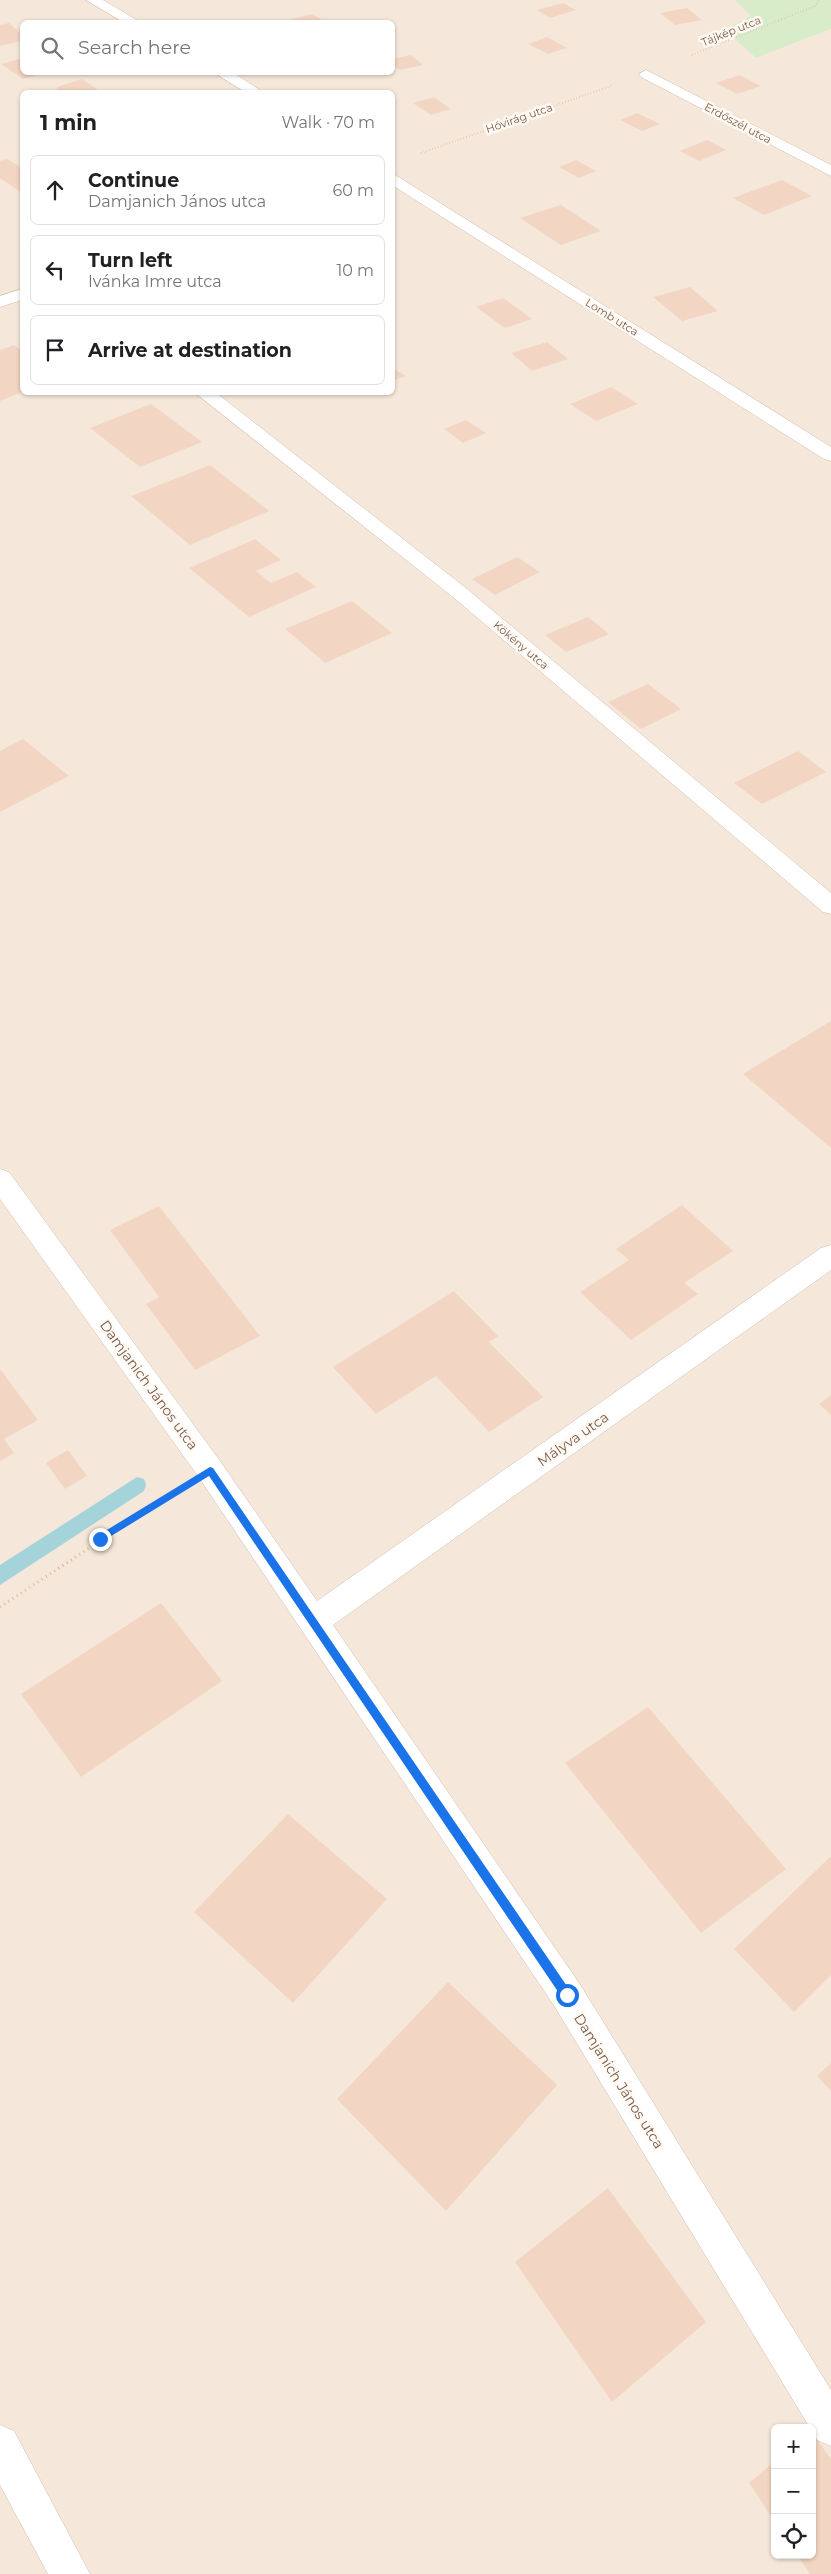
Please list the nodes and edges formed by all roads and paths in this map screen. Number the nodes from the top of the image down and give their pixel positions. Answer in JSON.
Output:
{"nodes":[{"id":1,"x":94,"y":0,"type":"edge"},
{"id":2,"x":819,"y":0,"type":"edge"},
{"id":3,"x":129,"y":20,"type":"edge"},
{"id":4,"x":646,"y":74,"type":"junction"},
{"id":5,"x":225,"y":75,"type":"edge"},
{"id":6,"x":252,"y":90,"type":"edge"},
{"id":7,"x":421,"y":153,"type":"dead end"},
{"id":8,"x":831,"y":171,"type":"edge"},
{"id":9,"x":395,"y":180,"type":"edge"},
{"id":10,"x":20,"y":295,"type":"edge"},
{"id":11,"x":0,"y":302,"type":"edge"},
{"id":12,"x":207,"y":395,"type":"edge"},
{"id":13,"x":831,"y":455,"type":"edge"},
{"id":14,"x":831,"y":906,"type":"edge"},
{"id":15,"x":0,"y":1179,"type":"edge"},
{"id":16,"x":831,"y":1256,"type":"edge"},
{"id":17,"x":210,"y":1470,"type":"junction"},
{"id":18,"x":0,"y":1607,"type":"edge"},
{"id":19,"x":314,"y":1621,"type":"junction"},
{"id":20,"x":831,"y":2426,"type":"edge"},
{"id":21,"x":0,"y":2444,"type":"edge"},
{"id":22,"x":70,"y":2574,"type":"edge"}],
"edges":[{"from":1,"to":3,"type":"street"},
{"from":2,"to":4,"type":"path","name":"Tájkép utca"},
{"from":4,"to":7,"type":"path","name":"Hóvirág utca"},
{"from":4,"to":8,"type":"street","name":"Erdőszél utca"},
{"from":5,"to":6,"type":"street"},
{"from":9,"to":13,"type":"street","name":"Lomb utca"},
{"from":10,"to":11,"type":"street"},
{"from":12,"to":14,"type":"street","name":"Kökény utca"},
{"from":15,"to":17,"type":"street","name":"Damjanich János utca"},
{"from":16,"to":19,"type":"street","name":"Mályva utca"},
{"from":17,"to":18,"type":"path"},
{"from":17,"to":19,"type":"street","name":"Damjanich János utca"},
{"from":19,"to":20,"type":"street","name":"Damjanich János utca"},
{"from":21,"to":22,"type":"street"}]}
